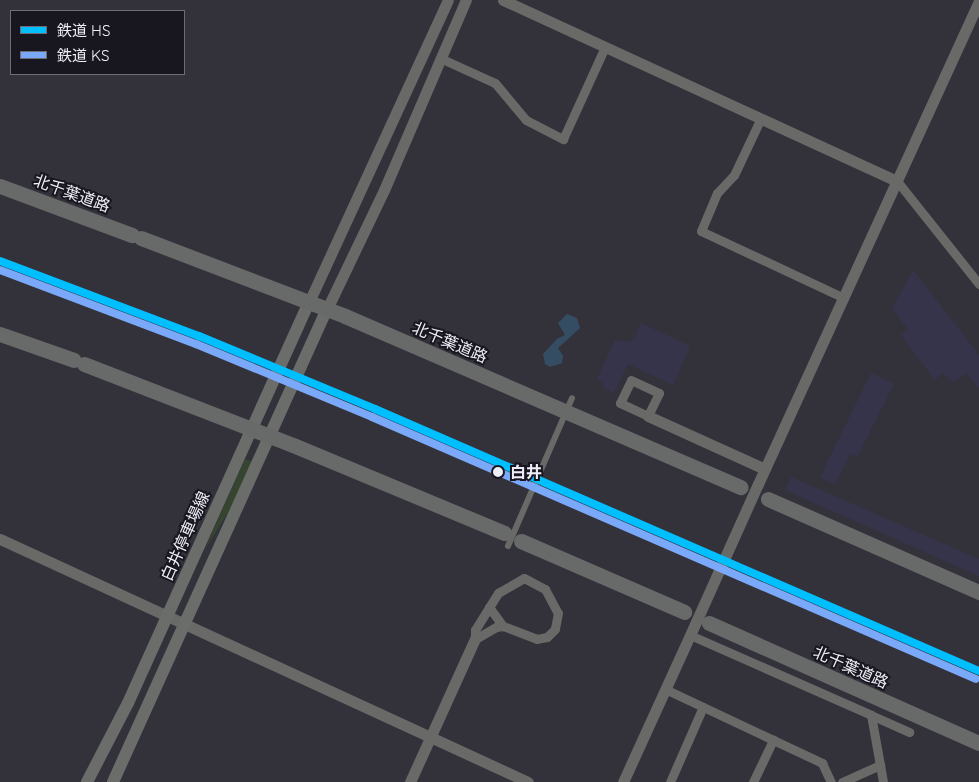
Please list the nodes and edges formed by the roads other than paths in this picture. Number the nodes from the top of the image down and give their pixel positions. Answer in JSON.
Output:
{"nodes":[{"id":1,"x":448,"y":0,"type":"edge"},
{"id":2,"x":466,"y":0,"type":"edge"},
{"id":3,"x":503,"y":0,"type":"edge"},
{"id":4,"x":979,"y":1,"type":"edge"},
{"id":5,"x":605,"y":47,"type":"junction"},
{"id":6,"x":440,"y":58,"type":"junction"},
{"id":7,"x":760,"y":118,"type":"junction"},
{"id":8,"x":898,"y":181,"type":"junction"},
{"id":9,"x":0,"y":186,"type":"edge"},
{"id":10,"x":979,"y":284,"type":"edge"},
{"id":11,"x":844,"y":298,"type":"junction"},
{"id":12,"x":308,"y":305,"type":"junction"},
{"id":13,"x":325,"y":312,"type":"junction"},
{"id":14,"x":0,"y":334,"type":"edge"},
{"id":15,"x":572,"y":398,"type":"dead end"},
{"id":16,"x":648,"y":416,"type":"junction"},
{"id":17,"x":253,"y":425,"type":"junction"},
{"id":18,"x":272,"y":432,"type":"junction"},
{"id":19,"x":765,"y":468,"type":"junction"},
{"id":20,"x":741,"y":487,"type":"dead end"},
{"id":21,"x":768,"y":499,"type":"dead end"},
{"id":22,"x":0,"y":539,"type":"edge"},
{"id":23,"x":511,"y":540,"type":"junction"},
{"id":24,"x":979,"y":592,"type":"edge"},
{"id":25,"x":489,"y":607,"type":"junction"},
{"id":26,"x":684,"y":612,"type":"dead end"},
{"id":27,"x":167,"y":616,"type":"junction"},
{"id":28,"x":185,"y":624,"type":"junction"},
{"id":29,"x":503,"y":626,"type":"junction"},
{"id":30,"x":698,"y":627,"type":"junction"},
{"id":31,"x":475,"y":639,"type":"junction"},
{"id":32,"x":665,"y":689,"type":"junction"},
{"id":33,"x":703,"y":707,"type":"junction"},
{"id":34,"x":871,"y":715,"type":"junction"},
{"id":35,"x":909,"y":732,"type":"dead end"},
{"id":36,"x":429,"y":737,"type":"junction"},
{"id":37,"x":773,"y":740,"type":"junction"},
{"id":38,"x":979,"y":743,"type":"edge"},
{"id":39,"x":880,"y":766,"type":"junction"},
{"id":40,"x":87,"y":782,"type":"edge"},
{"id":41,"x":113,"y":782,"type":"edge"},
{"id":42,"x":410,"y":782,"type":"edge"},
{"id":43,"x":528,"y":782,"type":"edge"},
{"id":44,"x":623,"y":782,"type":"edge"},
{"id":45,"x":670,"y":782,"type":"edge"},
{"id":46,"x":753,"y":782,"type":"edge"},
{"id":47,"x":831,"y":782,"type":"edge"},
{"id":48,"x":842,"y":782,"type":"edge"},
{"id":49,"x":883,"y":782,"type":"edge"}],
"edges":[{"from":1,"to":12,"type":"street"},
{"from":2,"to":6,"type":"street"},
{"from":3,"to":5,"type":"street"},
{"from":4,"to":8,"type":"street"},
{"from":5,"to":6,"type":"street"},
{"from":5,"to":7,"type":"street"},
{"from":6,"to":13,"type":"street"},
{"from":7,"to":8,"type":"street"},
{"from":7,"to":11,"type":"street"},
{"from":8,"to":10,"type":"street"},
{"from":8,"to":11,"type":"street"},
{"from":9,"to":12,"type":"highway","name":"北千葉道路"},
{"from":11,"to":19,"type":"street"},
{"from":12,"to":13,"type":"highway","name":"北千葉道路"},
{"from":12,"to":17,"type":"main road","name":"白井停車場線"},
{"from":13,"to":18,"type":"main road"},
{"from":13,"to":20,"type":"highway","name":"北千葉道路"},
{"from":14,"to":17,"type":"highway"},
{"from":15,"to":23,"type":"street","bridge":true},
{"from":16,"to":16,"type":"street"},
{"from":16,"to":19,"type":"street"},
{"from":17,"to":18,"type":"highway"},
{"from":17,"to":27,"type":"main road","name":"白井停車場線"},
{"from":18,"to":23,"type":"highway"},
{"from":18,"to":28,"type":"main road"},
{"from":19,"to":30,"type":"street","bridge":true},
{"from":21,"to":24,"type":"highway"},
{"from":22,"to":27,"type":"street"},
{"from":23,"to":26,"type":"highway"},
{"from":25,"to":29,"type":"street"},
{"from":25,"to":29,"type":"street"},
{"from":25,"to":31,"type":"street"},
{"from":27,"to":28,"type":"street"},
{"from":27,"to":40,"type":"main road","name":"白井停車場線"},
{"from":28,"to":36,"type":"street"},
{"from":28,"to":41,"type":"main road"},
{"from":29,"to":31,"type":"street"},
{"from":30,"to":32,"type":"street"},
{"from":30,"to":34,"type":"street"},
{"from":30,"to":38,"type":"highway","name":"北千葉道路"},
{"from":31,"to":36,"type":"street"},
{"from":32,"to":33,"type":"street"},
{"from":32,"to":44,"type":"street"},
{"from":33,"to":37,"type":"street"},
{"from":33,"to":45,"type":"street"},
{"from":34,"to":35,"type":"street"},
{"from":34,"to":39,"type":"street"},
{"from":36,"to":42,"type":"street"},
{"from":36,"to":43,"type":"street"},
{"from":37,"to":46,"type":"street"},
{"from":37,"to":47,"type":"street"},
{"from":39,"to":48,"type":"street"},
{"from":39,"to":49,"type":"street"}]}
